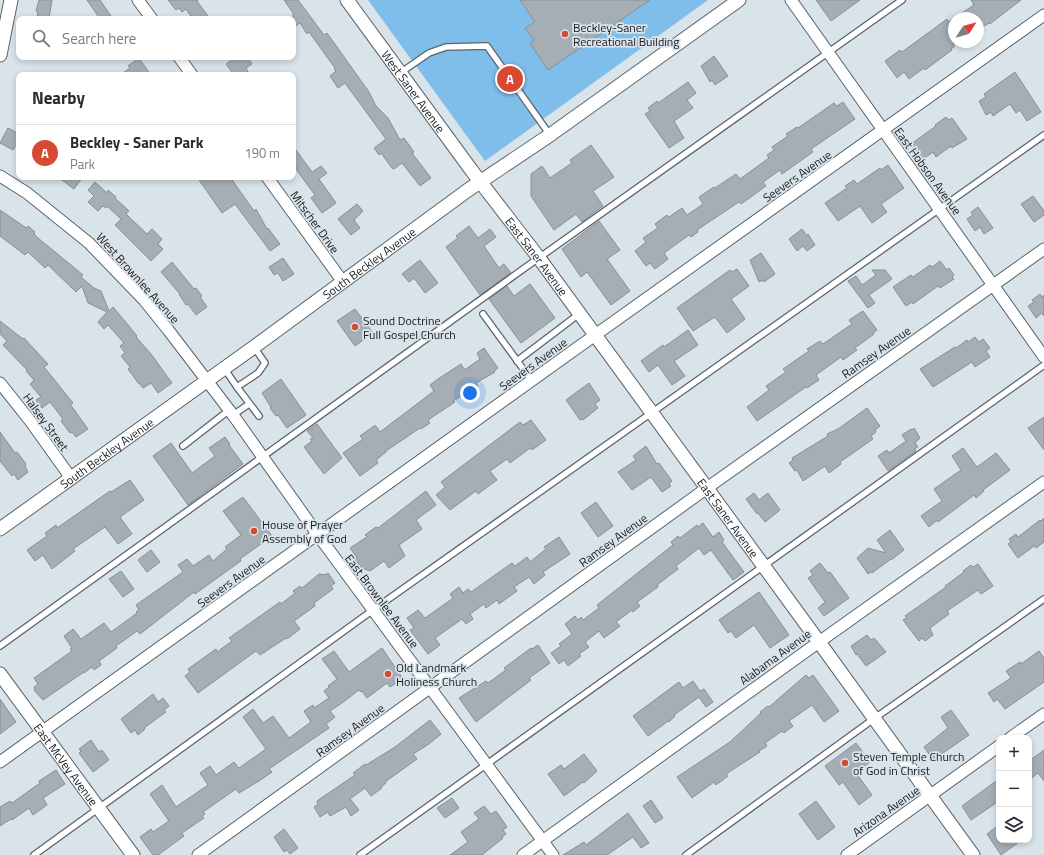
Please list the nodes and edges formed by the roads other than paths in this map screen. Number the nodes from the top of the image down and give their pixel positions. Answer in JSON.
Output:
{"nodes":[{"id":1,"x":11,"y":0,"type":"edge"},
{"id":2,"x":138,"y":0,"type":"edge"},
{"id":3,"x":347,"y":0,"type":"edge"},
{"id":4,"x":740,"y":0,"type":"edge"},
{"id":5,"x":791,"y":0,"type":"edge"},
{"id":6,"x":902,"y":0,"type":"edge"},
{"id":7,"x":150,"y":16,"type":"edge"},
{"id":8,"x":1044,"y":16,"type":"edge"},
{"id":9,"x":1,"y":50,"type":"edge"},
{"id":10,"x":828,"y":52,"type":"junction"},
{"id":11,"x":181,"y":60,"type":"edge"},
{"id":12,"x":190,"y":72,"type":"edge"},
{"id":13,"x":400,"y":73,"type":"junction"},
{"id":14,"x":883,"y":130,"type":"junction"},
{"id":15,"x":550,"y":135,"type":"junction"},
{"id":16,"x":1044,"y":135,"type":"edge"},
{"id":17,"x":0,"y":176,"type":"edge"},
{"id":18,"x":269,"y":180,"type":"edge"},
{"id":19,"x":481,"y":182,"type":"junction"},
{"id":20,"x":939,"y":209,"type":"junction"},
{"id":21,"x":1044,"y":249,"type":"edge"},
{"id":22,"x":539,"y":258,"type":"junction"},
{"id":23,"x":343,"y":282,"type":"junction"},
{"id":24,"x":993,"y":285,"type":"junction"},
{"id":25,"x":483,"y":314,"type":"dead end"},
{"id":26,"x":579,"y":314,"type":"junction"},
{"id":27,"x":595,"y":336,"type":"junction"},
{"id":28,"x":254,"y":347,"type":"junction"},
{"id":29,"x":1044,"y":357,"type":"edge"},
{"id":30,"x":517,"y":361,"type":"junction"},
{"id":31,"x":1044,"y":365,"type":"edge"},
{"id":32,"x":224,"y":368,"type":"junction"},
{"id":33,"x":206,"y":381,"type":"junction"},
{"id":34,"x":532,"y":381,"type":"junction"},
{"id":35,"x":0,"y":383,"type":"edge"},
{"id":36,"x":237,"y":387,"type":"junction"},
{"id":37,"x":249,"y":404,"type":"junction"},
{"id":38,"x":231,"y":413,"type":"junction"},
{"id":39,"x":651,"y":413,"type":"junction"},
{"id":40,"x":259,"y":416,"type":"dead end"},
{"id":41,"x":183,"y":446,"type":"dead end"},
{"id":42,"x":262,"y":457,"type":"junction"},
{"id":43,"x":71,"y":478,"type":"junction"},
{"id":44,"x":1044,"y":482,"type":"edge"},
{"id":45,"x":707,"y":488,"type":"junction"},
{"id":46,"x":0,"y":529,"type":"edge"},
{"id":47,"x":318,"y":535,"type":"junction"},
{"id":48,"x":763,"y":566,"type":"junction"},
{"id":49,"x":1044,"y":599,"type":"edge"},
{"id":50,"x":373,"y":610,"type":"junction"},
{"id":51,"x":819,"y":642,"type":"junction"},
{"id":52,"x":0,"y":646,"type":"edge"},
{"id":53,"x":0,"y":674,"type":"edge"},
{"id":54,"x":430,"y":687,"type":"junction"},
{"id":55,"x":1044,"y":714,"type":"edge"},
{"id":56,"x":874,"y":718,"type":"junction"},
{"id":57,"x":43,"y":732,"type":"junction"},
{"id":58,"x":1014,"y":735,"type":"edge"},
{"id":59,"x":996,"y":748,"type":"edge"},
{"id":60,"x":0,"y":762,"type":"edge"},
{"id":61,"x":486,"y":764,"type":"junction"},
{"id":62,"x":930,"y":796,"type":"junction"},
{"id":63,"x":99,"y":808,"type":"junction"},
{"id":64,"x":543,"y":841,"type":"junction"},
{"id":65,"x":34,"y":855,"type":"edge"},
{"id":66,"x":133,"y":855,"type":"edge"},
{"id":67,"x":198,"y":855,"type":"edge"},
{"id":68,"x":360,"y":855,"type":"edge"},
{"id":69,"x":523,"y":855,"type":"edge"},
{"id":70,"x":553,"y":855,"type":"edge"},
{"id":71,"x":686,"y":855,"type":"edge"},
{"id":72,"x":847,"y":855,"type":"edge"},
{"id":73,"x":973,"y":855,"type":"edge"}],
"edges":[{"from":1,"to":9,"type":"street"},
{"from":2,"to":7,"type":"street"},
{"from":3,"to":13,"type":"street","name":"West Saner Avenue"},
{"from":4,"to":15,"type":"street","name":"South Beckley Avenue"},
{"from":5,"to":10,"type":"street","name":"East Hobson Avenue"},
{"from":6,"to":10,"type":"lane"},
{"from":8,"to":14,"type":"street","name":"Seevers Avenue"},
{"from":10,"to":14,"type":"street","name":"East Hobson Avenue"},
{"from":10,"to":22,"type":"lane"},
{"from":11,"to":12,"type":"street"},
{"from":13,"to":15,"type":"lane"},
{"from":13,"to":19,"type":"street","name":"West Saner Avenue"},
{"from":14,"to":20,"type":"street","name":"East Hobson Avenue"},
{"from":14,"to":27,"type":"street","name":"Seevers Avenue"},
{"from":15,"to":19,"type":"street","name":"South Beckley Avenue"},
{"from":16,"to":20,"type":"lane"},
{"from":17,"to":33,"type":"street","name":"West Brownlee Avenue"},
{"from":18,"to":23,"type":"street","name":"Mitscher Drive"},
{"from":19,"to":22,"type":"street","name":"East Saner Avenue"},
{"from":19,"to":23,"type":"street","name":"South Beckley Avenue"},
{"from":20,"to":24,"type":"street","name":"East Hobson Avenue"},
{"from":20,"to":39,"type":"lane"},
{"from":21,"to":24,"type":"street","name":"Ramsey Avenue"},
{"from":22,"to":26,"type":"street","name":"East Saner Avenue"},
{"from":22,"to":42,"type":"lane"},
{"from":23,"to":28,"type":"street","name":"South Beckley Avenue"},
{"from":24,"to":29,"type":"street","name":"East Hobson Avenue"},
{"from":24,"to":45,"type":"street","name":"Ramsey Avenue"},
{"from":25,"to":30,"type":"lane"},
{"from":26,"to":27,"type":"street","name":"East Saner Avenue"},
{"from":26,"to":30,"type":"lane"},
{"from":27,"to":34,"type":"street","name":"Seevers Avenue"},
{"from":27,"to":39,"type":"street","name":"East Saner Avenue"},
{"from":28,"to":32,"type":"street","name":"South Beckley Avenue"},
{"from":28,"to":36,"type":"lane"},
{"from":30,"to":34,"type":"lane"},
{"from":31,"to":48,"type":"lane"},
{"from":32,"to":33,"type":"street","name":"South Beckley Avenue"},
{"from":32,"to":36,"type":"lane"},
{"from":33,"to":38,"type":"street","name":"East Brownlee Avenue"},
{"from":33,"to":43,"type":"street","name":"South Beckley Avenue"},
{"from":34,"to":47,"type":"street","name":"Seevers Avenue"},
{"from":35,"to":43,"type":"street","name":"Halsey Street"},
{"from":36,"to":37,"type":"lane"},
{"from":37,"to":38,"type":"lane"},
{"from":37,"to":40,"type":"lane"},
{"from":38,"to":41,"type":"lane"},
{"from":38,"to":42,"type":"street","name":"East Brownlee Avenue"},
{"from":39,"to":45,"type":"street","name":"East Saner Avenue"},
{"from":39,"to":50,"type":"lane"},
{"from":42,"to":47,"type":"street","name":"East Brownlee Avenue"},
{"from":42,"to":52,"type":"lane"},
{"from":43,"to":46,"type":"street","name":"South Beckley Avenue"},
{"from":44,"to":51,"type":"street","name":"Alabama Avenue"},
{"from":45,"to":48,"type":"street","name":"East Saner Avenue"},
{"from":45,"to":54,"type":"street","name":"Ramsey Avenue"},
{"from":47,"to":50,"type":"street","name":"East Brownlee Avenue"},
{"from":47,"to":57,"type":"street","name":"Seevers Avenue"},
{"from":48,"to":51,"type":"street","name":"East Saner Avenue"},
{"from":48,"to":61,"type":"lane"},
{"from":49,"to":56,"type":"lane"},
{"from":50,"to":54,"type":"street","name":"East Brownlee Avenue"},
{"from":50,"to":63,"type":"lane"},
{"from":51,"to":56,"type":"street","name":"East Saner Avenue"},
{"from":51,"to":64,"type":"street","name":"Alabama Avenue"},
{"from":53,"to":57,"type":"street","name":"East McVey Avenue"},
{"from":54,"to":61,"type":"street","name":"East Brownlee Avenue"},
{"from":54,"to":67,"type":"street","name":"Ramsey Avenue"},
{"from":55,"to":58,"type":"street"},
{"from":56,"to":62,"type":"street","name":"East Saner Avenue"},
{"from":56,"to":71,"type":"lane"},
{"from":57,"to":60,"type":"street","name":"Seevers Avenue"},
{"from":57,"to":63,"type":"street","name":"East McVey Avenue"},
{"from":59,"to":62,"type":"street","name":"Arizona Avenue"},
{"from":61,"to":64,"type":"street","name":"East Brownlee Avenue"},
{"from":61,"to":68,"type":"lane"},
{"from":62,"to":72,"type":"street","name":"Arizona Avenue"},
{"from":62,"to":73,"type":"street","name":"East Saner Avenue"},
{"from":63,"to":65,"type":"lane"},
{"from":63,"to":66,"type":"street","name":"East McVey Avenue"},
{"from":64,"to":69,"type":"street","name":"Alabama Avenue"},
{"from":64,"to":70,"type":"street","name":"East Brownlee Avenue"}]}
